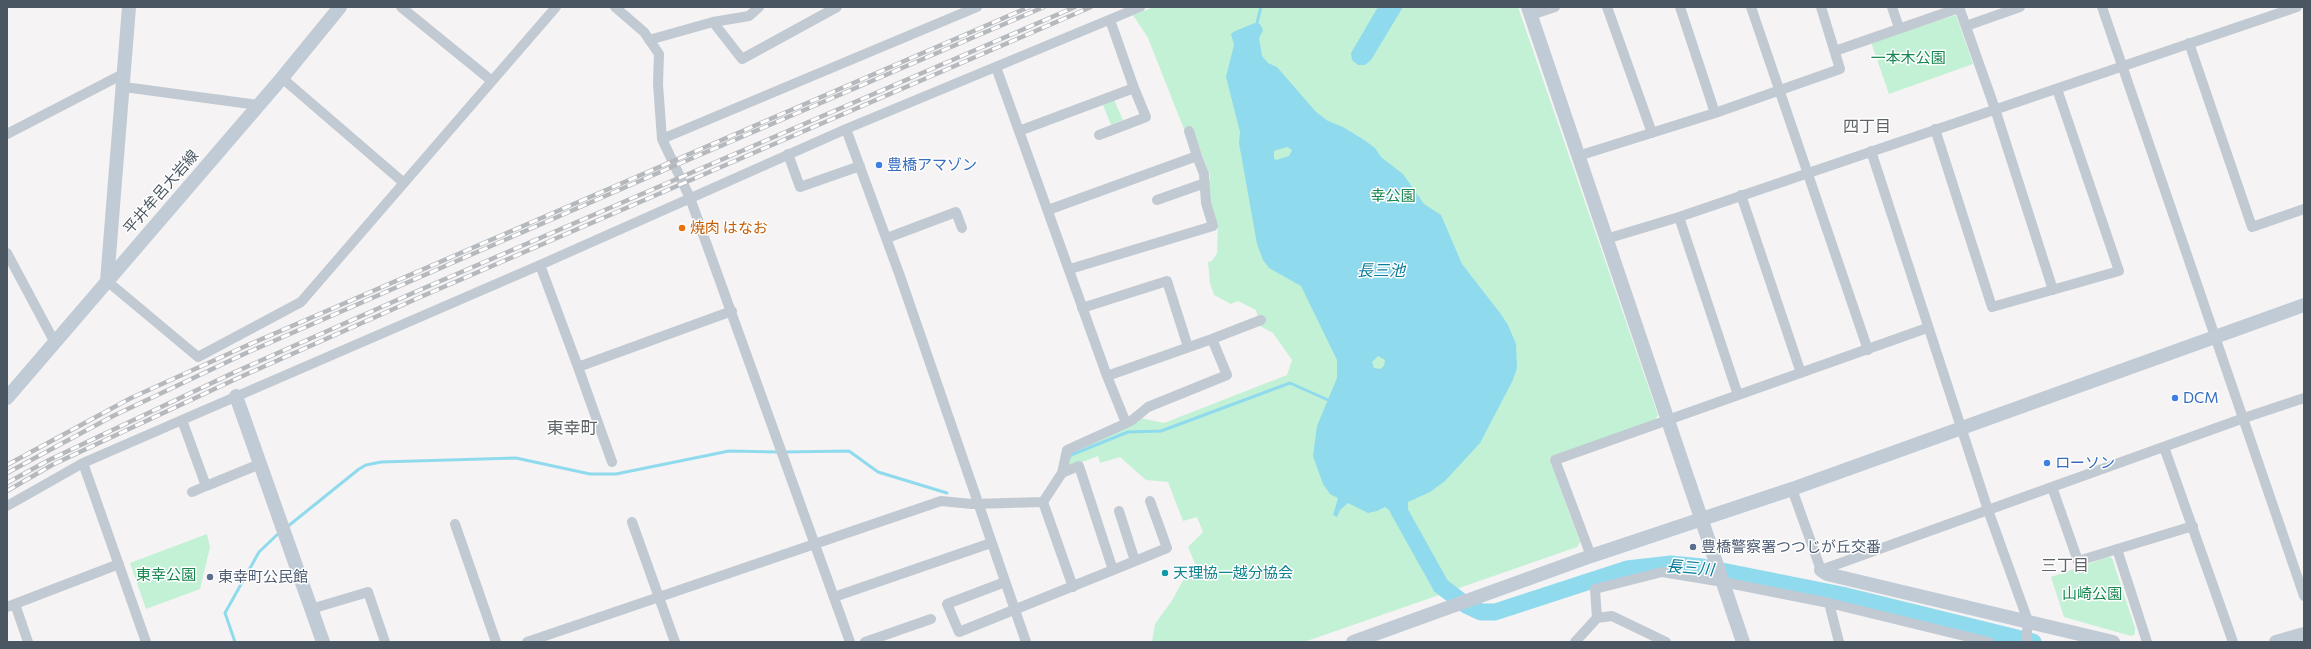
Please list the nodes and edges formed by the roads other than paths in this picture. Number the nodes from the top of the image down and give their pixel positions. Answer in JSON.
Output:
{"nodes":[{"id":1,"x":130,"y":7,"type":"edge"},
{"id":2,"x":340,"y":7,"type":"edge"},
{"id":3,"x":401,"y":7,"type":"edge"},
{"id":4,"x":556,"y":7,"type":"edge"},
{"id":5,"x":615,"y":7,"type":"edge"},
{"id":6,"x":759,"y":7,"type":"edge"},
{"id":7,"x":837,"y":7,"type":"edge"},
{"id":8,"x":977,"y":7,"type":"edge"},
{"id":9,"x":1140,"y":7,"type":"edge"},
{"id":10,"x":1555,"y":7,"type":"edge"},
{"id":11,"x":1607,"y":7,"type":"edge"},
{"id":12,"x":1680,"y":7,"type":"edge"},
{"id":13,"x":1751,"y":7,"type":"edge"},
{"id":14,"x":1821,"y":7,"type":"edge"},
{"id":15,"x":1892,"y":7,"type":"edge"},
{"id":16,"x":2020,"y":7,"type":"edge"},
{"id":17,"x":2102,"y":7,"type":"edge"},
{"id":18,"x":2297,"y":7,"type":"edge"},
{"id":19,"x":1959,"y":8,"type":"edge"},
{"id":20,"x":1530,"y":11,"type":"edge"},
{"id":21,"x":1110,"y":20,"type":"junction"},
{"id":22,"x":713,"y":22,"type":"junction"},
{"id":23,"x":1966,"y":26,"type":"junction"},
{"id":24,"x":1899,"y":28,"type":"junction"},
{"id":25,"x":649,"y":40,"type":"junction"},
{"id":26,"x":2189,"y":43,"type":"junction"},
{"id":27,"x":1835,"y":51,"type":"junction"},
{"id":28,"x":2122,"y":65,"type":"junction"},
{"id":29,"x":996,"y":67,"type":"junction"},
{"id":30,"x":282,"y":78,"type":"junction"},
{"id":31,"x":124,"y":80,"type":"junction"},
{"id":32,"x":492,"y":81,"type":"junction"},
{"id":33,"x":1134,"y":88,"type":"junction"},
{"id":34,"x":2057,"y":89,"type":"junction"},
{"id":35,"x":1779,"y":91,"type":"junction"},
{"id":36,"x":258,"y":105,"type":"junction"},
{"id":37,"x":1995,"y":109,"type":"junction"},
{"id":38,"x":1715,"y":113,"type":"junction"},
{"id":39,"x":846,"y":128,"type":"junction"},
{"id":40,"x":1935,"y":129,"type":"junction"},
{"id":41,"x":1019,"y":131,"type":"junction"},
{"id":42,"x":1189,"y":131,"type":"dead end"},
{"id":43,"x":1652,"y":133,"type":"junction"},
{"id":44,"x":7,"y":134,"type":"edge"},
{"id":45,"x":1099,"y":135,"type":"dead end"},
{"id":46,"x":662,"y":140,"type":"junction"},
{"id":47,"x":1871,"y":151,"type":"junction"},
{"id":48,"x":788,"y":154,"type":"junction"},
{"id":49,"x":1197,"y":156,"type":"junction"},
{"id":50,"x":1578,"y":156,"type":"junction"},
{"id":51,"x":860,"y":166,"type":"junction"},
{"id":52,"x":1807,"y":172,"type":"junction"},
{"id":53,"x":404,"y":183,"type":"junction"},
{"id":54,"x":1205,"y":183,"type":"junction"},
{"id":55,"x":1741,"y":195,"type":"junction"},
{"id":56,"x":690,"y":198,"type":"junction"},
{"id":57,"x":1157,"y":200,"type":"dead end"},
{"id":58,"x":2304,"y":209,"type":"edge"},
{"id":59,"x":1048,"y":210,"type":"junction"},
{"id":60,"x":1679,"y":217,"type":"junction"},
{"id":61,"x":962,"y":228,"type":"dead end"},
{"id":62,"x":886,"y":238,"type":"junction"},
{"id":63,"x":1606,"y":239,"type":"junction"},
{"id":64,"x":7,"y":253,"type":"edge"},
{"id":65,"x":540,"y":265,"type":"junction"},
{"id":66,"x":1070,"y":269,"type":"junction"},
{"id":67,"x":107,"y":281,"type":"junction"},
{"id":68,"x":2054,"y":290,"type":"junction"},
{"id":69,"x":2304,"y":305,"type":"edge"},
{"id":70,"x":1082,"y":308,"type":"junction"},
{"id":71,"x":732,"y":311,"type":"junction"},
{"id":72,"x":1261,"y":320,"type":"dead end"},
{"id":73,"x":1927,"y":328,"type":"junction"},
{"id":74,"x":2215,"y":337,"type":"junction"},
{"id":75,"x":1212,"y":340,"type":"junction"},
{"id":76,"x":54,"y":342,"type":"junction"},
{"id":77,"x":1188,"y":347,"type":"junction"},
{"id":78,"x":1868,"y":350,"type":"junction"},
{"id":79,"x":578,"y":367,"type":"junction"},
{"id":80,"x":1801,"y":373,"type":"junction"},
{"id":81,"x":1107,"y":376,"type":"junction"},
{"id":82,"x":1738,"y":395,"type":"junction"},
{"id":83,"x":236,"y":396,"type":"junction"},
{"id":84,"x":7,"y":398,"type":"edge"},
{"id":85,"x":2304,"y":398,"type":"edge"},
{"id":86,"x":2244,"y":418,"type":"junction"},
{"id":87,"x":182,"y":420,"type":"junction"},
{"id":88,"x":1668,"y":420,"type":"junction"},
{"id":89,"x":1126,"y":423,"type":"junction"},
{"id":90,"x":1960,"y":427,"type":"junction"},
{"id":91,"x":2164,"y":447,"type":"junction"},
{"id":92,"x":612,"y":462,"type":"dead end"},
{"id":93,"x":84,"y":464,"type":"junction"},
{"id":94,"x":260,"y":464,"type":"junction"},
{"id":95,"x":1062,"y":473,"type":"junction"},
{"id":96,"x":206,"y":486,"type":"junction"},
{"id":97,"x":2052,"y":487,"type":"junction"},
{"id":98,"x":1792,"y":489,"type":"junction"},
{"id":99,"x":192,"y":492,"type":"dead end"},
{"id":100,"x":1150,"y":501,"type":"dead end"},
{"id":101,"x":1043,"y":502,"type":"junction"},
{"id":102,"x":978,"y":503,"type":"junction"},
{"id":103,"x":7,"y":506,"type":"edge"},
{"id":104,"x":1988,"y":510,"type":"junction"},
{"id":105,"x":1119,"y":511,"type":"dead end"},
{"id":106,"x":1702,"y":519,"type":"junction"},
{"id":107,"x":632,"y":522,"type":"dead end"},
{"id":108,"x":455,"y":524,"type":"dead end"},
{"id":109,"x":2193,"y":526,"type":"junction"},
{"id":110,"x":815,"y":543,"type":"junction"},
{"id":111,"x":991,"y":543,"type":"junction"},
{"id":112,"x":2117,"y":549,"type":"junction"},
{"id":113,"x":1590,"y":556,"type":"junction"},
{"id":114,"x":1135,"y":561,"type":"junction"},
{"id":115,"x":119,"y":564,"type":"junction"},
{"id":116,"x":1114,"y":570,"type":"junction"},
{"id":117,"x":1821,"y":570,"type":"junction"},
{"id":118,"x":1005,"y":582,"type":"junction"},
{"id":119,"x":1723,"y":582,"type":"junction"},
{"id":120,"x":1072,"y":587,"type":"junction"},
{"id":121,"x":2304,"y":596,"type":"edge"},
{"id":122,"x":659,"y":597,"type":"junction"},
{"id":123,"x":834,"y":597,"type":"junction"},
{"id":124,"x":1829,"y":604,"type":"junction"},
{"id":125,"x":11,"y":605,"type":"edge"},
{"id":126,"x":311,"y":609,"type":"junction"},
{"id":127,"x":1015,"y":611,"type":"junction"},
{"id":128,"x":1597,"y":618,"type":"junction"},
{"id":129,"x":931,"y":619,"type":"dead end"},
{"id":130,"x":2028,"y":621,"type":"junction"},
{"id":131,"x":2304,"y":634,"type":"edge"},
{"id":132,"x":28,"y":642,"type":"edge"},
{"id":133,"x":146,"y":642,"type":"edge"},
{"id":134,"x":323,"y":642,"type":"edge"},
{"id":135,"x":385,"y":642,"type":"edge"},
{"id":136,"x":496,"y":642,"type":"edge"},
{"id":137,"x":527,"y":642,"type":"edge"},
{"id":138,"x":675,"y":642,"type":"edge"},
{"id":139,"x":850,"y":642,"type":"edge"},
{"id":140,"x":865,"y":642,"type":"edge"},
{"id":141,"x":1026,"y":642,"type":"edge"},
{"id":142,"x":1354,"y":642,"type":"edge"},
{"id":143,"x":1575,"y":642,"type":"edge"},
{"id":144,"x":1666,"y":642,"type":"edge"},
{"id":145,"x":1743,"y":642,"type":"edge"},
{"id":146,"x":1839,"y":642,"type":"edge"},
{"id":147,"x":1989,"y":642,"type":"edge"},
{"id":148,"x":2026,"y":642,"type":"edge"},
{"id":149,"x":2113,"y":642,"type":"edge"},
{"id":150,"x":2148,"y":642,"type":"edge"},
{"id":151,"x":2233,"y":642,"type":"edge"},
{"id":152,"x":2276,"y":642,"type":"edge"}],
"edges":[{"from":1,"to":31,"type":"street"},
{"from":2,"to":30,"type":"street","name":"平井牟呂大岩線"},
{"from":3,"to":32,"type":"street"},
{"from":4,"to":32,"type":"street"},
{"from":5,"to":25,"type":"street"},
{"from":6,"to":22,"type":"street"},
{"from":7,"to":22,"type":"street"},
{"from":8,"to":46,"type":"street"},
{"from":9,"to":21,"type":"street"},
{"from":10,"to":20,"type":"street"},
{"from":11,"to":43,"type":"street"},
{"from":12,"to":38,"type":"street"},
{"from":13,"to":35,"type":"street"},
{"from":14,"to":27,"type":"street"},
{"from":15,"to":24,"type":"street"},
{"from":16,"to":23,"type":"street"},
{"from":17,"to":28,"type":"street"},
{"from":18,"to":26,"type":"street"},
{"from":19,"to":23,"type":"street"},
{"from":19,"to":24,"type":"street"},
{"from":20,"to":50,"type":"street"},
{"from":21,"to":29,"type":"street"},
{"from":21,"to":33,"type":"street"},
{"from":22,"to":25,"type":"street"},
{"from":23,"to":37,"type":"street"},
{"from":24,"to":27,"type":"street"},
{"from":25,"to":46,"type":"street"},
{"from":26,"to":28,"type":"street"},
{"from":26,"to":58,"type":"street"},
{"from":27,"to":35,"type":"street"},
{"from":28,"to":34,"type":"street"},
{"from":28,"to":74,"type":"street"},
{"from":29,"to":39,"type":"street"},
{"from":29,"to":41,"type":"street"},
{"from":30,"to":36,"type":"street","name":"平井牟呂大岩線"},
{"from":30,"to":53,"type":"street"},
{"from":31,"to":36,"type":"street"},
{"from":31,"to":44,"type":"street"},
{"from":31,"to":67,"type":"street"},
{"from":32,"to":53,"type":"street"},
{"from":33,"to":41,"type":"street"},
{"from":33,"to":45,"type":"street"},
{"from":34,"to":37,"type":"street"},
{"from":34,"to":68,"type":"street"},
{"from":35,"to":38,"type":"street"},
{"from":35,"to":52,"type":"street"},
{"from":36,"to":67,"type":"street","name":"平井牟呂大岩線"},
{"from":37,"to":40,"type":"street"},
{"from":37,"to":68,"type":"street"},
{"from":38,"to":43,"type":"street"},
{"from":39,"to":48,"type":"street"},
{"from":39,"to":51,"type":"street"},
{"from":40,"to":47,"type":"street"},
{"from":40,"to":68,"type":"street"},
{"from":41,"to":59,"type":"street"},
{"from":42,"to":49,"type":"street"},
{"from":43,"to":50,"type":"street"},
{"from":46,"to":56,"type":"street"},
{"from":47,"to":52,"type":"street"},
{"from":47,"to":73,"type":"street"},
{"from":48,"to":51,"type":"street"},
{"from":48,"to":56,"type":"street"},
{"from":49,"to":54,"type":"street"},
{"from":49,"to":59,"type":"street"},
{"from":50,"to":63,"type":"street"},
{"from":51,"to":62,"type":"street"},
{"from":52,"to":55,"type":"street"},
{"from":52,"to":78,"type":"street"},
{"from":53,"to":67,"type":"street"},
{"from":54,"to":57,"type":"street"},
{"from":54,"to":66,"type":"street"},
{"from":55,"to":60,"type":"street"},
{"from":55,"to":80,"type":"street"},
{"from":56,"to":65,"type":"street"},
{"from":56,"to":71,"type":"street"},
{"from":59,"to":66,"type":"street"},
{"from":60,"to":63,"type":"street"},
{"from":60,"to":82,"type":"street"},
{"from":61,"to":62,"type":"street"},
{"from":62,"to":102,"type":"street"},
{"from":63,"to":88,"type":"street"},
{"from":64,"to":76,"type":"street"},
{"from":65,"to":79,"type":"street"},
{"from":65,"to":83,"type":"street"},
{"from":66,"to":70,"type":"street"},
{"from":67,"to":76,"type":"street","name":"平井牟呂大岩線"},
{"from":69,"to":74,"type":"street"},
{"from":70,"to":77,"type":"street"},
{"from":70,"to":81,"type":"street"},
{"from":71,"to":79,"type":"street"},
{"from":71,"to":110,"type":"street"},
{"from":72,"to":75,"type":"street"},
{"from":73,"to":78,"type":"street"},
{"from":73,"to":90,"type":"street"},
{"from":74,"to":86,"type":"street"},
{"from":74,"to":90,"type":"street"},
{"from":75,"to":77,"type":"street"},
{"from":75,"to":89,"type":"street"},
{"from":76,"to":84,"type":"street","name":"平井牟呂大岩線"},
{"from":77,"to":81,"type":"street"},
{"from":78,"to":80,"type":"street"},
{"from":79,"to":92,"type":"street"},
{"from":80,"to":82,"type":"street"},
{"from":81,"to":89,"type":"street"},
{"from":82,"to":88,"type":"street"},
{"from":83,"to":87,"type":"street"},
{"from":83,"to":94,"type":"street"},
{"from":85,"to":86,"type":"street"},
{"from":86,"to":91,"type":"street"},
{"from":86,"to":121,"type":"street"},
{"from":87,"to":93,"type":"street"},
{"from":87,"to":96,"type":"street"},
{"from":88,"to":106,"type":"street"},
{"from":88,"to":113,"type":"street"},
{"from":89,"to":95,"type":"street"},
{"from":90,"to":98,"type":"street"},
{"from":90,"to":104,"type":"street"},
{"from":91,"to":97,"type":"street"},
{"from":91,"to":109,"type":"street"},
{"from":93,"to":103,"type":"street"},
{"from":93,"to":115,"type":"street"},
{"from":94,"to":96,"type":"street"},
{"from":94,"to":126,"type":"street"},
{"from":95,"to":101,"type":"street"},
{"from":95,"to":116,"type":"street"},
{"from":96,"to":99,"type":"street"},
{"from":97,"to":104,"type":"street"},
{"from":97,"to":112,"type":"street"},
{"from":98,"to":106,"type":"street"},
{"from":98,"to":117,"type":"street"},
{"from":100,"to":114,"type":"street"},
{"from":101,"to":102,"type":"street"},
{"from":101,"to":120,"type":"street"},
{"from":102,"to":110,"type":"street"},
{"from":102,"to":111,"type":"street"},
{"from":104,"to":117,"type":"street"},
{"from":104,"to":130,"type":"street"},
{"from":105,"to":114,"type":"street"},
{"from":106,"to":113,"type":"street"},
{"from":106,"to":119,"type":"street"},
{"from":107,"to":122,"type":"street"},
{"from":108,"to":136,"type":"street"},
{"from":109,"to":112,"type":"street"},
{"from":109,"to":151,"type":"street"},
{"from":110,"to":122,"type":"street"},
{"from":110,"to":123,"type":"street"},
{"from":111,"to":118,"type":"street"},
{"from":111,"to":123,"type":"street"},
{"from":112,"to":150,"type":"street"},
{"from":113,"to":142,"type":"street"},
{"from":114,"to":116,"type":"street"},
{"from":115,"to":125,"type":"street"},
{"from":115,"to":133,"type":"street"},
{"from":116,"to":120,"type":"street"},
{"from":117,"to":130,"type":"street"},
{"from":118,"to":127,"type":"street"},
{"from":118,"to":127,"type":"street"},
{"from":119,"to":124,"type":"street"},
{"from":119,"to":128,"type":"street"},
{"from":119,"to":145,"type":"street"},
{"from":120,"to":127,"type":"street"},
{"from":122,"to":137,"type":"street"},
{"from":122,"to":138,"type":"street"},
{"from":123,"to":139,"type":"street"},
{"from":124,"to":146,"type":"street"},
{"from":124,"to":147,"type":"street"},
{"from":125,"to":132,"type":"street"},
{"from":126,"to":134,"type":"street"},
{"from":126,"to":135,"type":"street"},
{"from":127,"to":141,"type":"street"},
{"from":128,"to":143,"type":"street"},
{"from":128,"to":144,"type":"street"},
{"from":129,"to":140,"type":"street"},
{"from":130,"to":148,"type":"street"},
{"from":130,"to":149,"type":"street"},
{"from":131,"to":152,"type":"street"}]}
